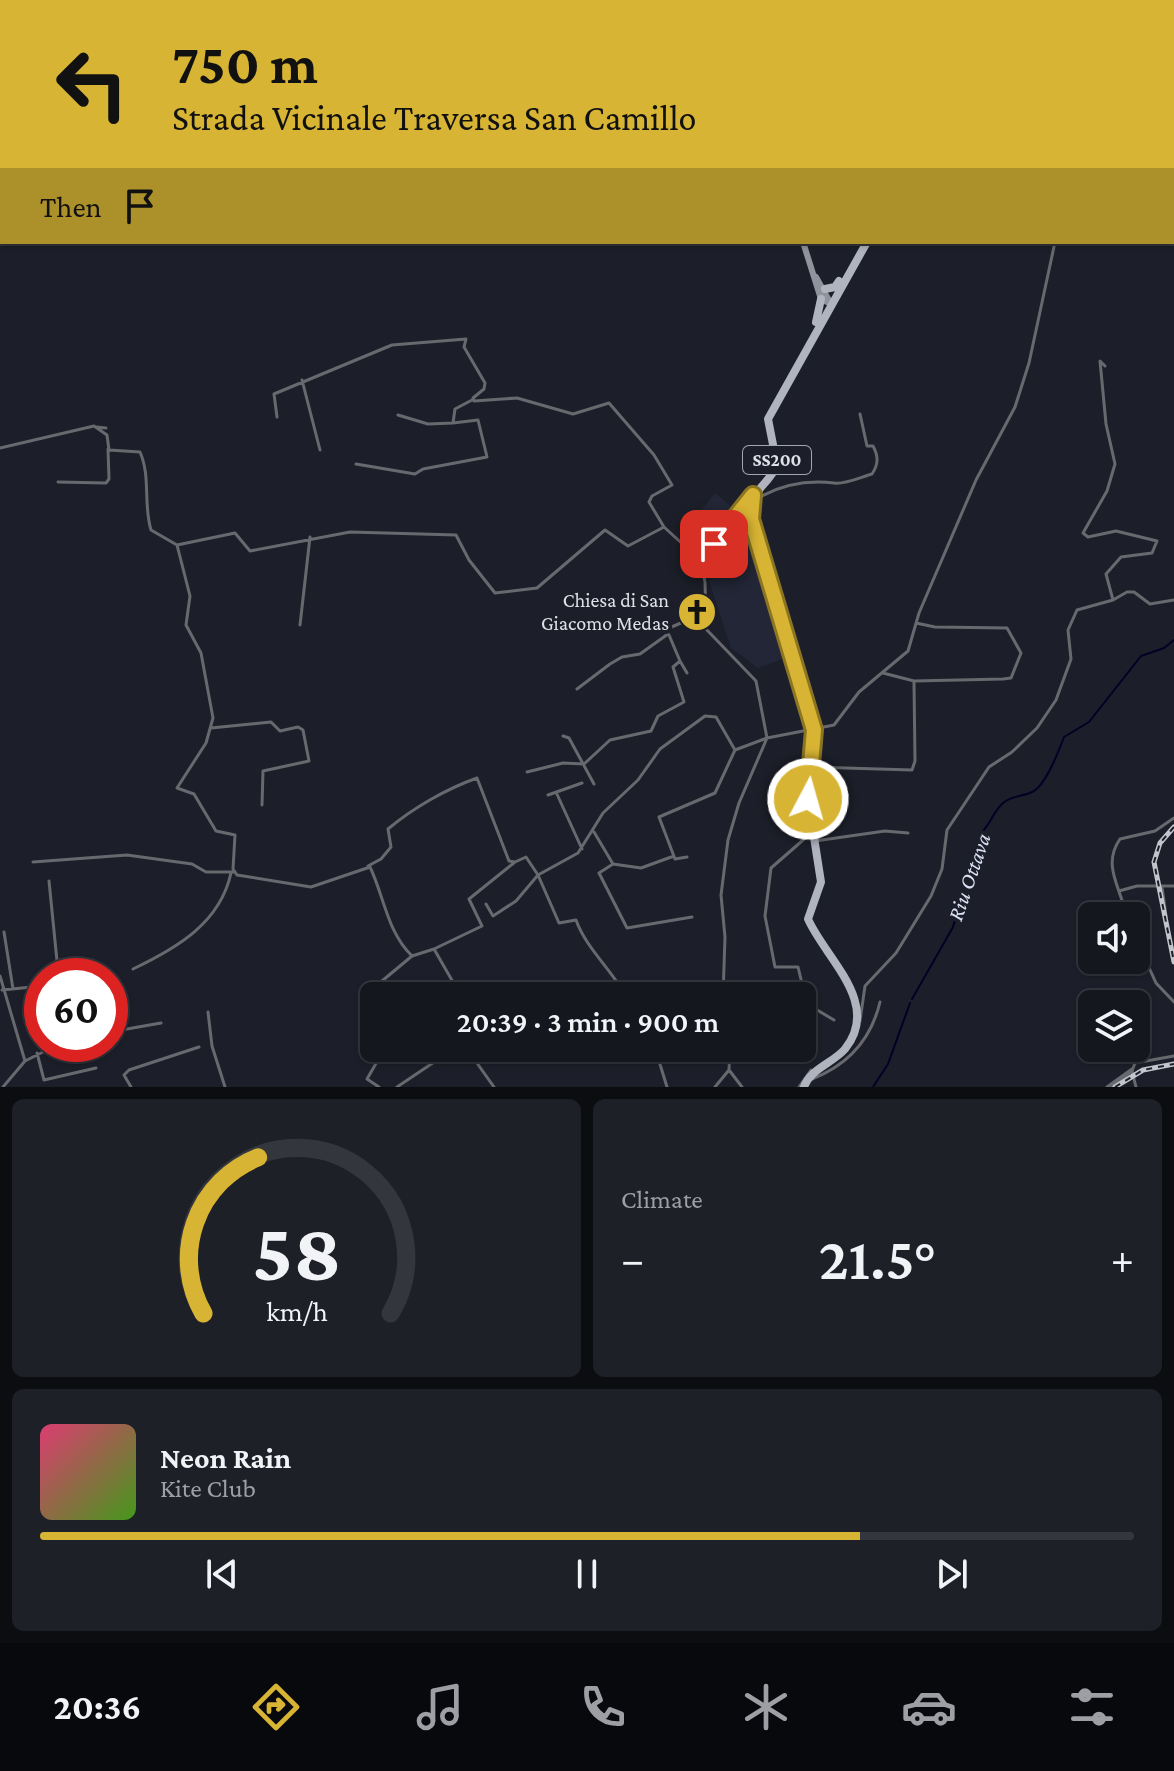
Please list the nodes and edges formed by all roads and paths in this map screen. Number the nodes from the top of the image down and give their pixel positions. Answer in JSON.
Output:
{"nodes":[{"id":1,"x":804,"y":244,"type":"edge"},
{"id":2,"x":866,"y":244,"type":"edge"},
{"id":3,"x":1055,"y":244,"type":"edge"},
{"id":4,"x":852,"y":265,"type":"junction"},
{"id":5,"x":814,"y":274,"type":"junction"},
{"id":6,"x":825,"y":289,"type":"junction"},
{"id":7,"x":821,"y":299,"type":"junction"},
{"id":8,"x":831,"y":304,"type":"junction"},
{"id":9,"x":806,"y":345,"type":"junction"},
{"id":10,"x":1105,"y":366,"type":"dead end"},
{"id":11,"x":302,"y":380,"type":"junction"},
{"id":12,"x":472,"y":400,"type":"junction"},
{"id":13,"x":860,"y":414,"type":"dead end"},
{"id":14,"x":398,"y":415,"type":"dead end"},
{"id":15,"x":277,"y":417,"type":"dead end"},
{"id":16,"x":453,"y":423,"type":"junction"},
{"id":17,"x":96,"y":427,"type":"junction"},
{"id":18,"x":106,"y":428,"type":"dead end"},
{"id":19,"x":0,"y":448,"type":"edge"},
{"id":20,"x":108,"y":449,"type":"junction"},
{"id":21,"x":320,"y":450,"type":"dead end"},
{"id":22,"x":356,"y":464,"type":"dead end"},
{"id":23,"x":58,"y":482,"type":"dead end"},
{"id":24,"x":753,"y":495,"type":"junction"},
{"id":25,"x":664,"y":527,"type":"junction"},
{"id":26,"x":310,"y":537,"type":"junction"},
{"id":27,"x":177,"y":545,"type":"junction"},
{"id":28,"x":700,"y":560,"type":"junction"},
{"id":29,"x":768,"y":575,"type":"junction"},
{"id":30,"x":1113,"y":600,"type":"junction"},
{"id":31,"x":1174,"y":600,"type":"edge"},
{"id":32,"x":703,"y":619,"type":"junction"},
{"id":33,"x":916,"y":623,"type":"junction"},
{"id":34,"x":300,"y":625,"type":"dead end"},
{"id":35,"x":668,"y":634,"type":"junction"},
{"id":36,"x":680,"y":661,"type":"junction"},
{"id":37,"x":687,"y":673,"type":"dead end"},
{"id":38,"x":883,"y":673,"type":"junction"},
{"id":39,"x":914,"y":681,"type":"junction"},
{"id":40,"x":577,"y":689,"type":"dead end"},
{"id":41,"x":211,"y":728,"type":"junction"},
{"id":42,"x":817,"y":730,"type":"junction"},
{"id":43,"x":563,"y":736,"type":"dead end"},
{"id":44,"x":767,"y":738,"type":"junction"},
{"id":45,"x":735,"y":750,"type":"junction"},
{"id":46,"x":581,"y":764,"type":"junction"},
{"id":47,"x":812,"y":767,"type":"junction"},
{"id":48,"x":527,"y":772,"type":"dead end"},
{"id":49,"x":582,"y":783,"type":"dead end"},
{"id":50,"x":594,"y":784,"type":"dead end"},
{"id":51,"x":556,"y":792,"type":"junction"},
{"id":52,"x":548,"y":795,"type":"dead end"},
{"id":53,"x":262,"y":805,"type":"dead end"},
{"id":54,"x":1174,"y":818,"type":"edge"},
{"id":55,"x":594,"y":832,"type":"junction"},
{"id":56,"x":908,"y":833,"type":"dead end"},
{"id":57,"x":814,"y":837,"type":"junction"},
{"id":58,"x":582,"y":849,"type":"junction"},
{"id":59,"x":674,"y":856,"type":"junction"},
{"id":60,"x":687,"y":857,"type":"dead end"},
{"id":61,"x":33,"y":862,"type":"dead end"},
{"id":62,"x":515,"y":862,"type":"junction"},
{"id":63,"x":613,"y":864,"type":"junction"},
{"id":64,"x":368,"y":866,"type":"junction"},
{"id":65,"x":232,"y":873,"type":"junction"},
{"id":66,"x":538,"y":875,"type":"junction"},
{"id":67,"x":49,"y":881,"type":"dead end"},
{"id":68,"x":1174,"y":886,"type":"edge"},
{"id":69,"x":1162,"y":887,"type":"junction"},
{"id":70,"x":1119,"y":891,"type":"junction"},
{"id":71,"x":1122,"y":902,"type":"edge"},
{"id":72,"x":486,"y":904,"type":"dead end"},
{"id":73,"x":1166,"y":916,"type":"dead end"},
{"id":74,"x":692,"y":917,"type":"dead end"},
{"id":75,"x":4,"y":932,"type":"dead end"},
{"id":76,"x":434,"y":949,"type":"junction"},
{"id":77,"x":412,"y":956,"type":"junction"},
{"id":78,"x":57,"y":958,"type":"edge"},
{"id":79,"x":133,"y":969,"type":"dead end"},
{"id":80,"x":1150,"y":970,"type":"edge"},
{"id":81,"x":0,"y":976,"type":"edge"},
{"id":82,"x":381,"y":982,"type":"edge"},
{"id":83,"x":453,"y":982,"type":"edge"},
{"id":84,"x":618,"y":982,"type":"edge"},
{"id":85,"x":723,"y":982,"type":"edge"},
{"id":86,"x":24,"y":988,"type":"edge"},
{"id":87,"x":13,"y":989,"type":"junction"},
{"id":88,"x":2,"y":990,"type":"junction"},
{"id":89,"x":880,"y":1002,"type":"dead end"},
{"id":90,"x":1174,"y":1002,"type":"edge"},
{"id":91,"x":208,"y":1012,"type":"dead end"},
{"id":92,"x":834,"y":1020,"type":"dead end"},
{"id":93,"x":161,"y":1023,"type":"dead end"},
{"id":94,"x":128,"y":1029,"type":"edge"},
{"id":95,"x":199,"y":1047,"type":"dead end"},
{"id":96,"x":845,"y":1048,"type":"junction"},
{"id":97,"x":1174,"y":1056,"type":"edge"},
{"id":98,"x":24,"y":1058,"type":"edge"},
{"id":99,"x":24,"y":1062,"type":"edge"},
{"id":100,"x":39,"y":1062,"type":"edge"},
{"id":101,"x":377,"y":1062,"type":"edge"},
{"id":102,"x":434,"y":1062,"type":"edge"},
{"id":103,"x":476,"y":1062,"type":"edge"},
{"id":104,"x":659,"y":1062,"type":"edge"},
{"id":105,"x":729,"y":1062,"type":"edge"},
{"id":106,"x":96,"y":1068,"type":"dead end"},
{"id":107,"x":729,"y":1070,"type":"junction"},
{"id":108,"x":1132,"y":1070,"type":"junction"},
{"id":109,"x":806,"y":1081,"type":"edge"},
{"id":110,"x":3,"y":1087,"type":"edge"},
{"id":111,"x":131,"y":1087,"type":"edge"},
{"id":112,"x":225,"y":1087,"type":"edge"},
{"id":113,"x":379,"y":1087,"type":"edge"},
{"id":114,"x":397,"y":1087,"type":"edge"},
{"id":115,"x":494,"y":1087,"type":"edge"},
{"id":116,"x":667,"y":1087,"type":"edge"},
{"id":117,"x":715,"y":1087,"type":"edge"},
{"id":118,"x":742,"y":1087,"type":"edge"},
{"id":119,"x":1109,"y":1087,"type":"edge"},
{"id":120,"x":1136,"y":1087,"type":"edge"}],
"edges":[{"from":1,"to":5,"type":"street"},
{"from":2,"to":4,"type":"main road","number":"SS200"},
{"from":3,"to":33,"type":"street"},
{"from":4,"to":6,"type":"main road"},
{"from":4,"to":8,"type":"main road","number":"SS200"},
{"from":5,"to":6,"type":"street"},
{"from":5,"to":7,"type":"street"},
{"from":6,"to":8,"type":"street"},
{"from":7,"to":8,"type":"street"},
{"from":7,"to":9,"type":"main road"},
{"from":8,"to":9,"type":"main road","number":"SS200"},
{"from":9,"to":24,"type":"main road","number":"SS200"},
{"from":10,"to":30,"type":"street"},
{"from":11,"to":12,"type":"street"},
{"from":11,"to":15,"type":"street"},
{"from":11,"to":21,"type":"street"},
{"from":12,"to":16,"type":"street"},
{"from":12,"to":25,"type":"street"},
{"from":13,"to":29,"type":"street"},
{"from":14,"to":16,"type":"street"},
{"from":16,"to":22,"type":"street"},
{"from":17,"to":18,"type":"street"},
{"from":17,"to":19,"type":"street"},
{"from":17,"to":20,"type":"street"},
{"from":20,"to":23,"type":"street"},
{"from":20,"to":27,"type":"street"},
{"from":24,"to":28,"type":"street"},
{"from":24,"to":29,"type":"main road","number":"SS200"},
{"from":25,"to":26,"type":"street"},
{"from":25,"to":28,"type":"street"},
{"from":26,"to":27,"type":"street"},
{"from":26,"to":34,"type":"street"},
{"from":27,"to":41,"type":"street"},
{"from":28,"to":32,"type":"street"},
{"from":29,"to":42,"type":"main road","number":"SS200"},
{"from":30,"to":31,"type":"street"},
{"from":30,"to":96,"type":"street"},
{"from":32,"to":35,"type":"street"},
{"from":32,"to":44,"type":"street"},
{"from":33,"to":38,"type":"street"},
{"from":33,"to":39,"type":"street"},
{"from":35,"to":36,"type":"street"},
{"from":35,"to":40,"type":"street"},
{"from":36,"to":37,"type":"street"},
{"from":36,"to":46,"type":"street"},
{"from":38,"to":39,"type":"street"},
{"from":38,"to":42,"type":"street"},
{"from":39,"to":47,"type":"street"},
{"from":41,"to":53,"type":"street"},
{"from":41,"to":65,"type":"street"},
{"from":42,"to":44,"type":"street"},
{"from":42,"to":47,"type":"main road","number":"SS200"},
{"from":43,"to":46,"type":"street"},
{"from":44,"to":45,"type":"street"},
{"from":44,"to":85,"type":"street"},
{"from":45,"to":55,"type":"street"},
{"from":45,"to":59,"type":"street"},
{"from":46,"to":48,"type":"street"},
{"from":46,"to":50,"type":"street"},
{"from":47,"to":57,"type":"main road","number":"SS200"},
{"from":49,"to":51,"type":"street"},
{"from":51,"to":52,"type":"street"},
{"from":51,"to":58,"type":"street"},
{"from":54,"to":70,"type":"street"},
{"from":55,"to":58,"type":"street"},
{"from":55,"to":63,"type":"street"},
{"from":56,"to":57,"type":"street"},
{"from":57,"to":92,"type":"street"},
{"from":57,"to":96,"type":"main road","number":"SS200"},
{"from":58,"to":66,"type":"street"},
{"from":59,"to":60,"type":"street"},
{"from":59,"to":63,"type":"street"},
{"from":61,"to":65,"type":"street"},
{"from":62,"to":64,"type":"street"},
{"from":62,"to":66,"type":"street"},
{"from":62,"to":76,"type":"street"},
{"from":63,"to":74,"type":"street"},
{"from":64,"to":65,"type":"street"},
{"from":64,"to":77,"type":"street"},
{"from":65,"to":79,"type":"street"},
{"from":66,"to":72,"type":"street"},
{"from":66,"to":84,"type":"street"},
{"from":67,"to":78,"type":"street"},
{"from":68,"to":69,"type":"street"},
{"from":69,"to":70,"type":"street"},
{"from":69,"to":73,"type":"street"},
{"from":70,"to":71,"type":"street"},
{"from":75,"to":87,"type":"street"},
{"from":76,"to":77,"type":"street"},
{"from":76,"to":83,"type":"street"},
{"from":77,"to":82,"type":"street"},
{"from":80,"to":90,"type":"street"},
{"from":81,"to":88,"type":"street"},
{"from":86,"to":87,"type":"street"},
{"from":87,"to":88,"type":"street"},
{"from":88,"to":98,"type":"street"},
{"from":89,"to":109,"type":"street"},
{"from":91,"to":112,"type":"street"},
{"from":93,"to":94,"type":"street"},
{"from":95,"to":111,"type":"street"},
{"from":96,"to":109,"type":"main road"},
{"from":97,"to":108,"type":"street"},
{"from":99,"to":110,"type":"street"},
{"from":100,"to":106,"type":"street"},
{"from":101,"to":113,"type":"street"},
{"from":102,"to":114,"type":"street"},
{"from":103,"to":115,"type":"street"},
{"from":104,"to":116,"type":"street"},
{"from":105,"to":107,"type":"street"},
{"from":107,"to":117,"type":"street"},
{"from":107,"to":118,"type":"street"},
{"from":108,"to":119,"type":"street"},
{"from":108,"to":120,"type":"street"}]}
